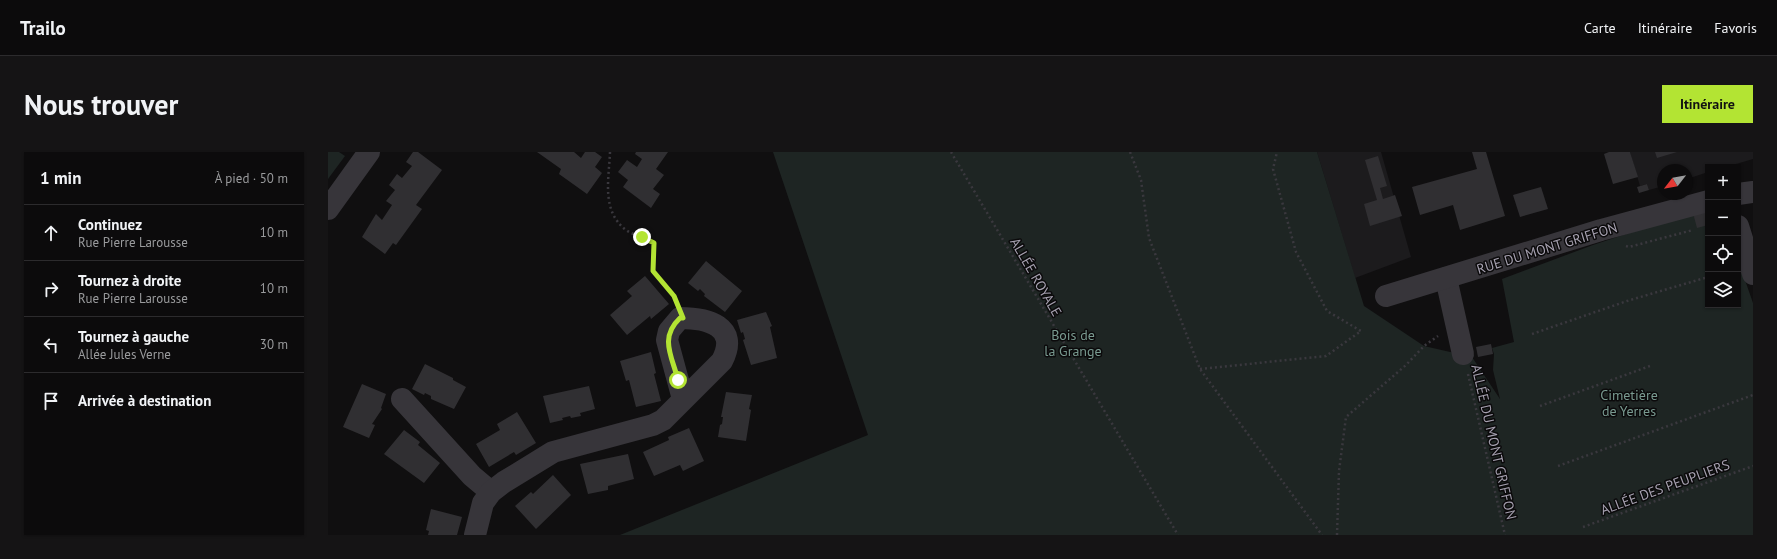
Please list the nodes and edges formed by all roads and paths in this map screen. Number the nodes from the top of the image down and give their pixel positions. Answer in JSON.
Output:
{"nodes":[{"id":1,"x":369,"y":152,"type":"edge"},
{"id":2,"x":610,"y":152,"type":"edge"},
{"id":3,"x":951,"y":152,"type":"edge"},
{"id":4,"x":1130,"y":152,"type":"edge"},
{"id":5,"x":1277,"y":152,"type":"edge"},
{"id":6,"x":1753,"y":192,"type":"edge"},
{"id":7,"x":1741,"y":194,"type":"edge"},
{"id":8,"x":1705,"y":202,"type":"edge"},
{"id":9,"x":328,"y":208,"type":"edge"},
{"id":10,"x":1741,"y":236,"type":"edge"},
{"id":11,"x":1753,"y":274,"type":"edge"},
{"id":12,"x":1446,"y":278,"type":"junction"},
{"id":13,"x":1705,"y":278,"type":"edge"},
{"id":14,"x":1386,"y":296,"type":"dead end"},
{"id":15,"x":683,"y":318,"type":"junction"},
{"id":16,"x":1456,"y":324,"type":"junction"},
{"id":17,"x":1532,"y":334,"type":"dead end"},
{"id":18,"x":1463,"y":354,"type":"joint"},
{"id":19,"x":1650,"y":366,"type":"dead end"},
{"id":20,"x":1200,"y":369,"type":"junction"},
{"id":21,"x":1753,"y":395,"type":"edge"},
{"id":22,"x":402,"y":399,"type":"dead end"},
{"id":23,"x":683,"y":399,"type":"junction"},
{"id":24,"x":1540,"y":406,"type":"dead end"},
{"id":25,"x":1558,"y":466,"type":"dead end"},
{"id":26,"x":1753,"y":466,"type":"edge"},
{"id":27,"x":491,"y":492,"type":"junction"},
{"id":28,"x":1583,"y":527,"type":"dead end"},
{"id":29,"x":475,"y":535,"type":"edge"},
{"id":30,"x":1178,"y":535,"type":"edge"},
{"id":31,"x":1322,"y":535,"type":"edge"},
{"id":32,"x":1337,"y":535,"type":"edge"},
{"id":33,"x":1505,"y":535,"type":"edge"}],
"edges":[{"from":1,"to":9,"type":"street"},
{"from":2,"to":15,"type":"path"},
{"from":3,"to":30,"type":"path","name":"ALLÉE ROYALE"},
{"from":4,"to":20,"type":"path"},
{"from":5,"to":20,"type":"path"},
{"from":6,"to":7,"type":"street"},
{"from":8,"to":12,"type":"street","name":"RUE DU MONT GRIFFON"},
{"from":10,"to":11,"type":"street"},
{"from":12,"to":14,"type":"street","name":"RUE DU MONT GRIFFON"},
{"from":12,"to":16,"type":"street"},
{"from":13,"to":17,"type":"path"},
{"from":15,"to":23,"type":"street"},
{"from":15,"to":23,"type":"street"},
{"from":16,"to":18,"type":"street"},
{"from":16,"to":32,"type":"path"},
{"from":18,"to":33,"type":"path","name":"ALLÉE DU MONT GRIFFON"},
{"from":19,"to":24,"type":"path"},
{"from":20,"to":31,"type":"path"},
{"from":21,"to":25,"type":"path"},
{"from":22,"to":27,"type":"street"},
{"from":23,"to":27,"type":"street"},
{"from":26,"to":28,"type":"path","name":"ALLÉE DES PEUPLIERS"},
{"from":27,"to":29,"type":"street"}]}
